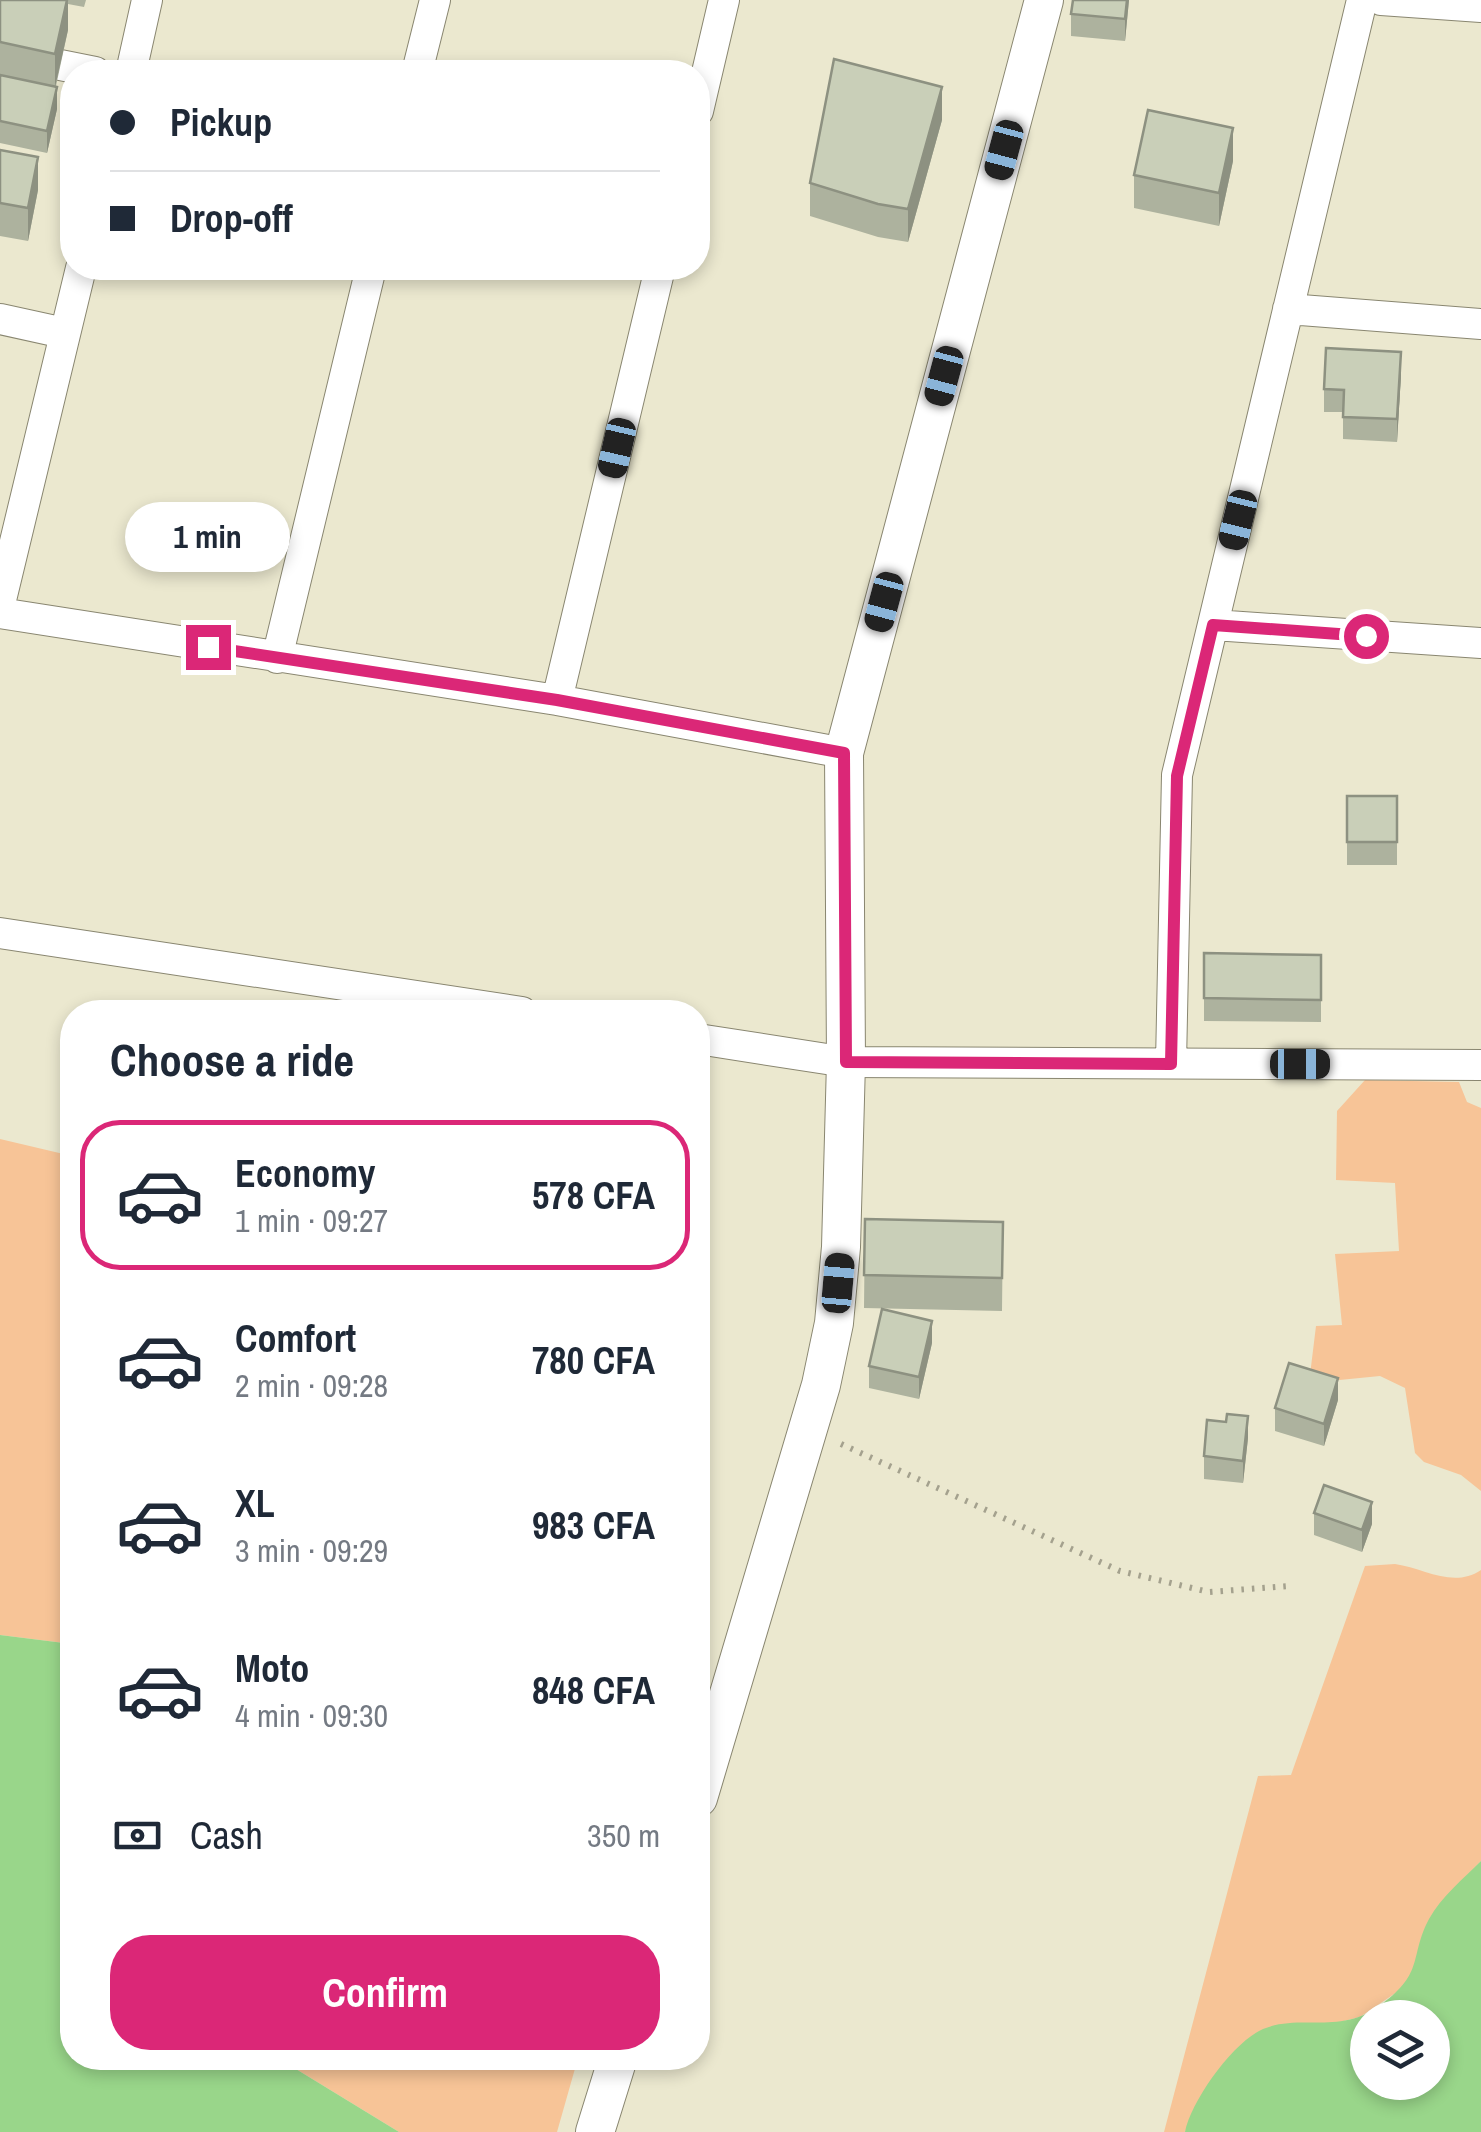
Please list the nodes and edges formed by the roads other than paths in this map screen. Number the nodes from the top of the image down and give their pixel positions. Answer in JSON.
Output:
{"nodes":[{"id":1,"x":147,"y":0,"type":"edge"},
{"id":2,"x":435,"y":0,"type":"edge"},
{"id":3,"x":724,"y":0,"type":"edge"},
{"id":4,"x":1044,"y":0,"type":"edge"},
{"id":5,"x":1362,"y":0,"type":"edge"},
{"id":6,"x":1381,"y":0,"type":"edge"},
{"id":7,"x":1481,"y":7,"type":"edge"},
{"id":8,"x":0,"y":53,"type":"edge"},
{"id":9,"x":134,"y":60,"type":"edge"},
{"id":10,"x":421,"y":60,"type":"edge"},
{"id":11,"x":710,"y":60,"type":"edge"},
{"id":12,"x":60,"y":65,"type":"edge"},
{"id":13,"x":78,"y":280,"type":"edge"},
{"id":14,"x":368,"y":280,"type":"edge"},
{"id":15,"x":657,"y":280,"type":"edge"},
{"id":16,"x":1288,"y":309,"type":"junction"},
{"id":17,"x":0,"y":319,"type":"edge"},
{"id":18,"x":1481,"y":324,"type":"edge"},
{"id":19,"x":64,"y":333,"type":"junction"},
{"id":20,"x":0,"y":604,"type":"edge"},
{"id":21,"x":0,"y":613,"type":"edge"},
{"id":22,"x":1213,"y":625,"type":"junction"},
{"id":23,"x":1481,"y":644,"type":"edge"},
{"id":24,"x":277,"y":658,"type":"junction"},
{"id":25,"x":557,"y":700,"type":"junction"},
{"id":26,"x":844,"y":753,"type":"junction"},
{"id":27,"x":0,"y":933,"type":"edge"},
{"id":28,"x":443,"y":1000,"type":"edge"},
{"id":29,"x":710,"y":1041,"type":"edge"},
{"id":30,"x":846,"y":1062,"type":"junction"},
{"id":31,"x":1171,"y":1064,"type":"junction"},
{"id":32,"x":1481,"y":1065,"type":"edge"},
{"id":33,"x":710,"y":1758,"type":"edge"},
{"id":34,"x":614,"y":2070,"type":"edge"},
{"id":35,"x":596,"y":2132,"type":"edge"}],
"edges":[{"from":1,"to":9,"type":"street"},
{"from":2,"to":10,"type":"street"},
{"from":3,"to":11,"type":"street"},
{"from":4,"to":26,"type":"street"},
{"from":5,"to":16,"type":"street"},
{"from":6,"to":7,"type":"street"},
{"from":8,"to":12,"type":"street"},
{"from":13,"to":19,"type":"street"},
{"from":14,"to":24,"type":"street"},
{"from":15,"to":25,"type":"street"},
{"from":16,"to":18,"type":"street"},
{"from":16,"to":22,"type":"street"},
{"from":17,"to":19,"type":"street"},
{"from":19,"to":20,"type":"street"},
{"from":21,"to":24,"type":"street"},
{"from":22,"to":23,"type":"street"},
{"from":22,"to":31,"type":"street"},
{"from":24,"to":25,"type":"street"},
{"from":25,"to":26,"type":"street"},
{"from":26,"to":30,"type":"street"},
{"from":27,"to":28,"type":"street"},
{"from":29,"to":30,"type":"street"},
{"from":30,"to":31,"type":"street"},
{"from":30,"to":33,"type":"street"},
{"from":31,"to":32,"type":"street"},
{"from":34,"to":35,"type":"street"}]}
